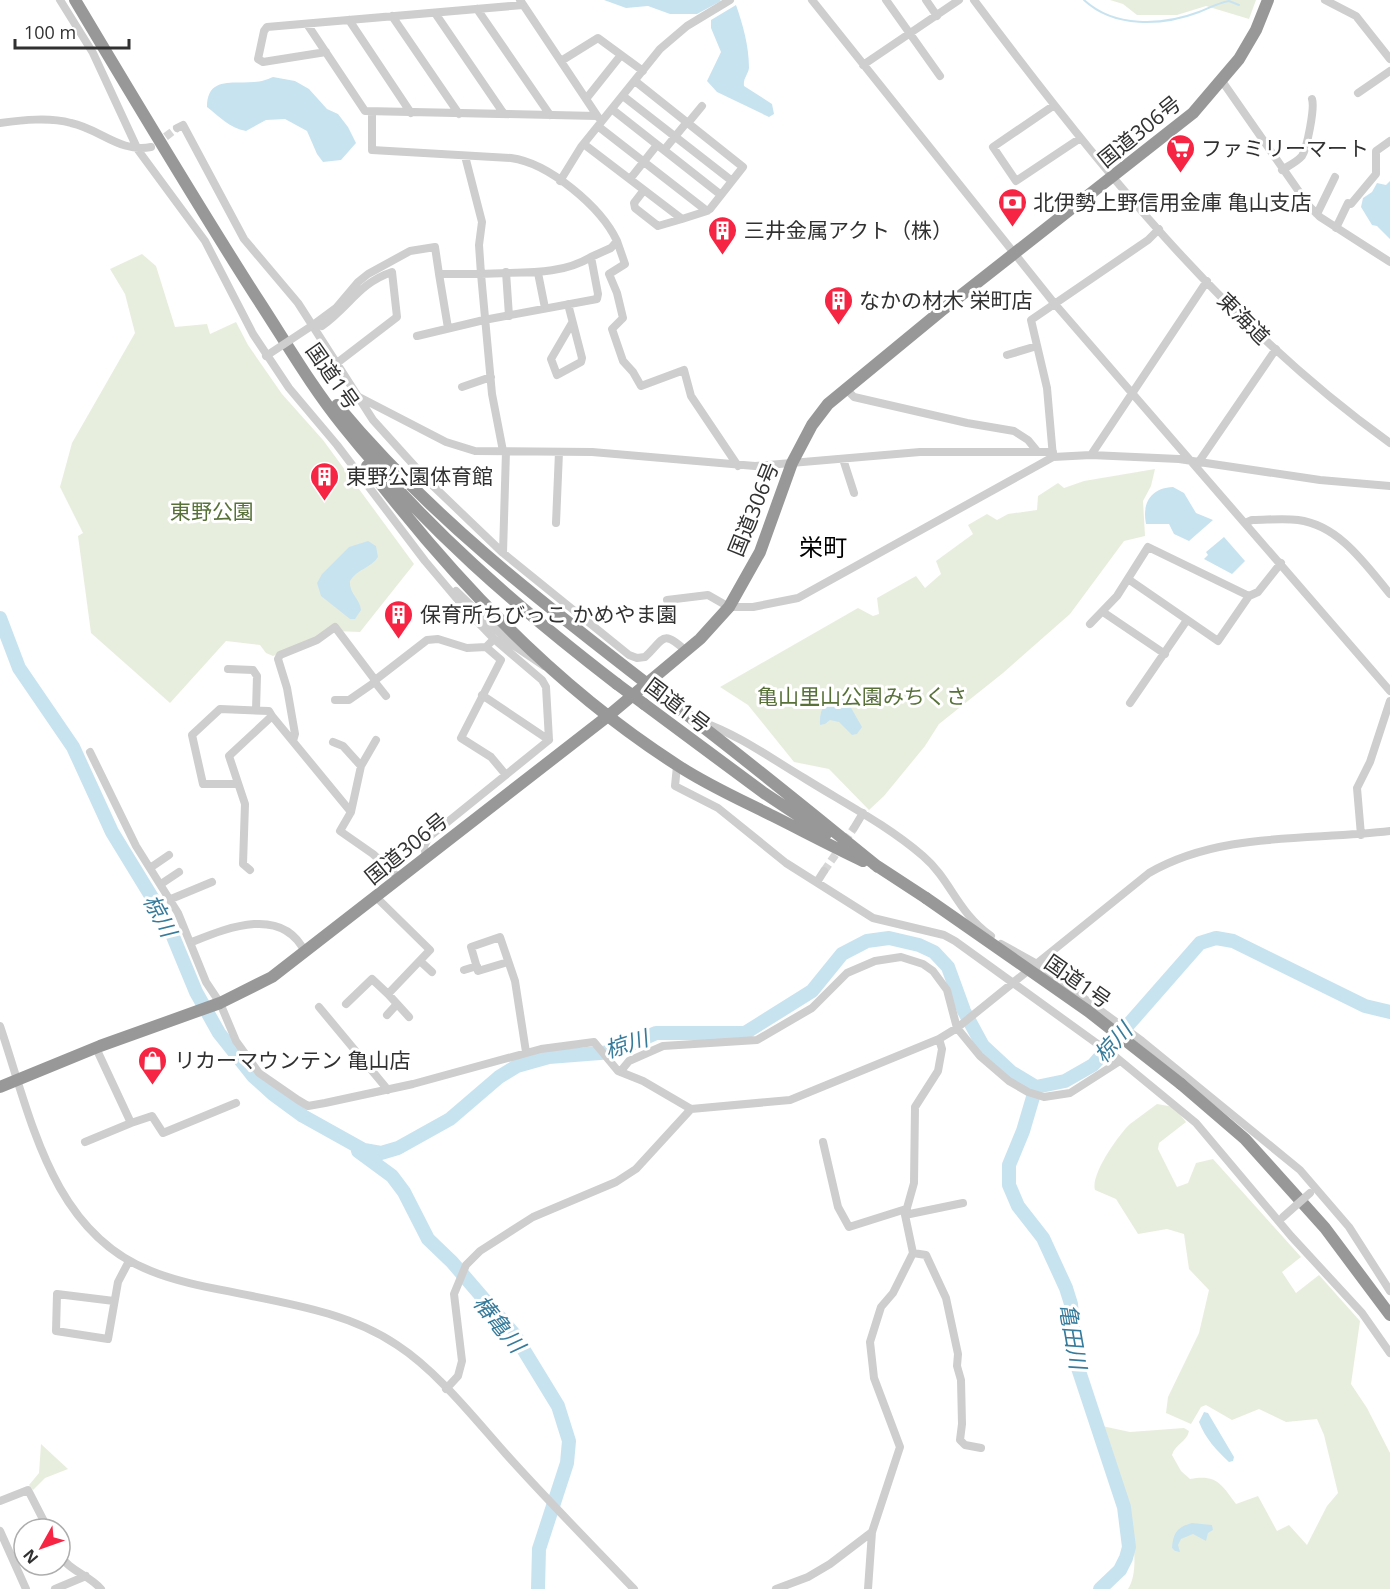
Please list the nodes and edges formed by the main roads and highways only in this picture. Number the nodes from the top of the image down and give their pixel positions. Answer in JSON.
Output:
{"nodes":[{"id":1,"x":75,"y":0,"type":"edge"},
{"id":2,"x":1268,"y":0,"type":"edge"},
{"id":3,"x":306,"y":375,"type":"junction"},
{"id":4,"x":342,"y":425,"type":"junction"},
{"id":5,"x":646,"y":684,"type":"junction"},
{"id":6,"x":608,"y":716,"type":"junction"},
{"id":7,"x":878,"y":867,"type":"junction"},
{"id":8,"x":0,"y":1087,"type":"edge"},
{"id":9,"x":1390,"y":1315,"type":"edge"}],
"edges":[{"from":1,"to":3,"type":"highway","name":"国道1号"},
{"from":2,"to":5,"type":"highway","name":"国道306号"},
{"from":3,"to":4,"type":"highway","name":"国道1号"},
{"from":3,"to":5,"type":"highway"},
{"from":4,"to":6,"type":"highway"},
{"from":4,"to":7,"type":"highway","name":"国道1号","bridge":true},
{"from":5,"to":6,"type":"highway","name":"国道306号"},
{"from":5,"to":7,"type":"highway"},
{"from":6,"to":7,"type":"highway"},
{"from":6,"to":8,"type":"highway","name":"国道306号"},
{"from":7,"to":9,"type":"highway","name":"国道1号","bridge":true}]}
